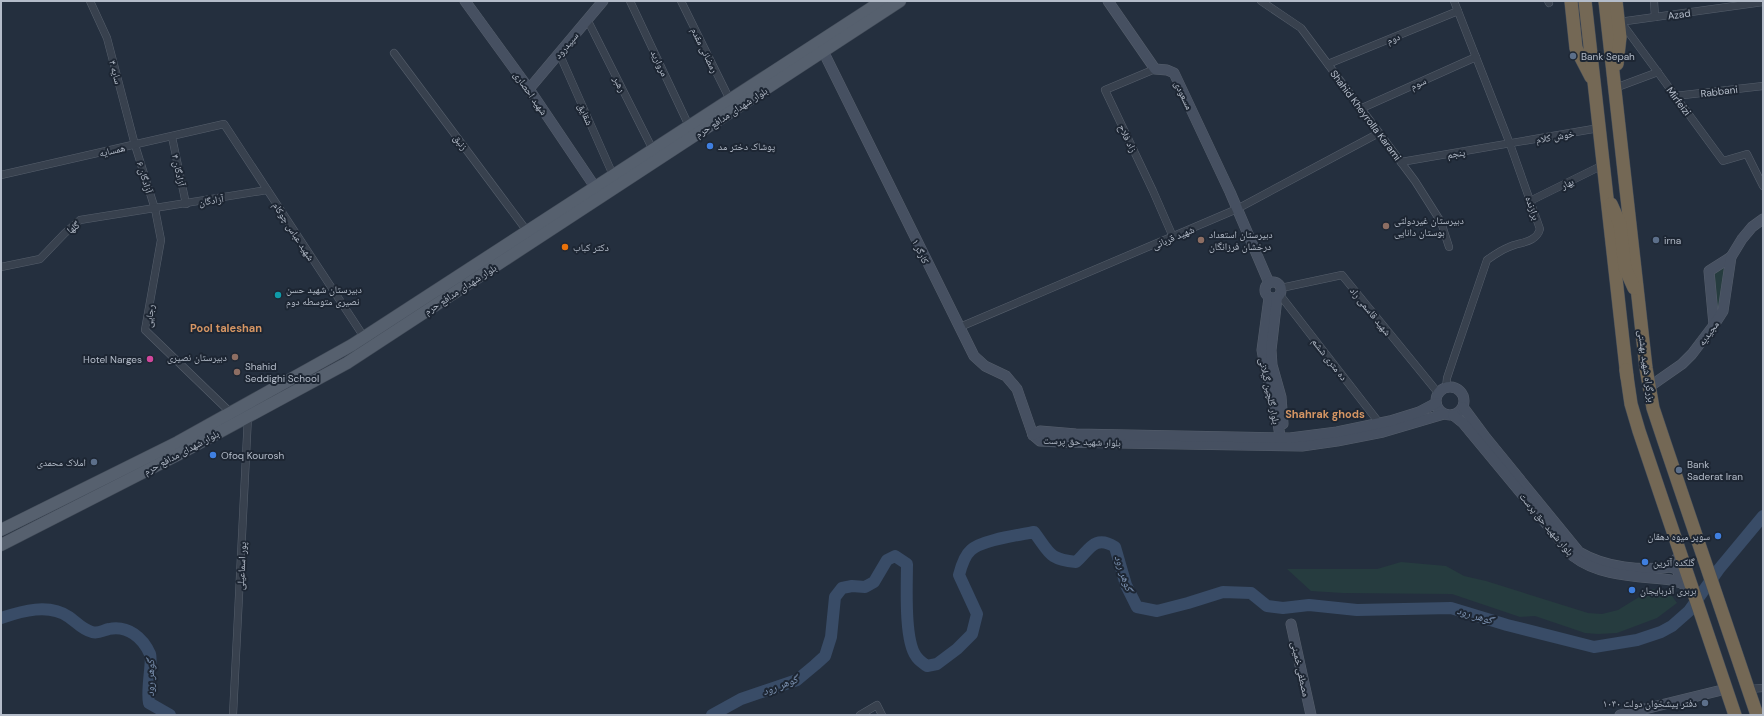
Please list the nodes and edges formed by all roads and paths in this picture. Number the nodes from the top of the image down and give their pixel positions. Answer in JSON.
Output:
{"nodes":[{"id":1,"x":90,"y":1,"type":"edge"},
{"id":2,"x":465,"y":1,"type":"edge"},
{"id":3,"x":603,"y":1,"type":"edge"},
{"id":4,"x":630,"y":1,"type":"edge"},
{"id":5,"x":681,"y":1,"type":"edge"},
{"id":6,"x":882,"y":1,"type":"edge"},
{"id":7,"x":900,"y":1,"type":"edge"},
{"id":8,"x":1108,"y":1,"type":"edge"},
{"id":9,"x":1261,"y":1,"type":"edge"},
{"id":10,"x":1454,"y":1,"type":"edge"},
{"id":11,"x":1571,"y":1,"type":"edge"},
{"id":12,"x":1585,"y":1,"type":"edge"},
{"id":13,"x":1605,"y":1,"type":"edge"},
{"id":14,"x":1616,"y":1,"type":"edge"},
{"id":15,"x":1654,"y":1,"type":"edge"},
{"id":16,"x":1763,"y":2,"type":"edge"},
{"id":17,"x":1273,"y":5,"type":"edge"},
{"id":18,"x":1458,"y":11,"type":"junction"},
{"id":19,"x":1655,"y":17,"type":"junction"},
{"id":20,"x":587,"y":19,"type":"junction"},
{"id":21,"x":1620,"y":22,"type":"junction"},
{"id":22,"x":823,"y":52,"type":"junction"},
{"id":23,"x":394,"y":53,"type":"dead end"},
{"id":24,"x":558,"y":53,"type":"junction"},
{"id":25,"x":1476,"y":57,"type":"junction"},
{"id":26,"x":1328,"y":64,"type":"junction"},
{"id":27,"x":1155,"y":69,"type":"junction"},
{"id":28,"x":1658,"y":72,"type":"junction"},
{"id":29,"x":1594,"y":83,"type":"junction"},
{"id":30,"x":1763,"y":86,"type":"edge"},
{"id":31,"x":1615,"y":87,"type":"junction"},
{"id":32,"x":529,"y":89,"type":"junction"},
{"id":33,"x":1675,"y":96,"type":"junction"},
{"id":34,"x":730,"y":100,"type":"junction"},
{"id":35,"x":1360,"y":109,"type":"junction"},
{"id":36,"x":224,"y":124,"type":"joint"},
{"id":37,"x":689,"y":126,"type":"junction"},
{"id":38,"x":1599,"y":128,"type":"junction"},
{"id":39,"x":1379,"y":133,"type":"junction"},
{"id":40,"x":172,"y":137,"type":"junction"},
{"id":41,"x":1510,"y":144,"type":"junction"},
{"id":42,"x":135,"y":145,"type":"junction"},
{"id":43,"x":653,"y":150,"type":"junction"},
{"id":44,"x":1401,"y":162,"type":"junction"},
{"id":45,"x":1603,"y":165,"type":"junction"},
{"id":46,"x":635,"y":168,"type":"junction"},
{"id":47,"x":1,"y":175,"type":"edge"},
{"id":48,"x":613,"y":175,"type":"junction"},
{"id":49,"x":1763,"y":186,"type":"edge"},
{"id":50,"x":596,"y":187,"type":"junction"},
{"id":51,"x":267,"y":190,"type":"junction"},
{"id":52,"x":1530,"y":201,"type":"junction"},
{"id":53,"x":186,"y":204,"type":"junction"},
{"id":54,"x":155,"y":209,"type":"junction"},
{"id":55,"x":1238,"y":210,"type":"junction"},
{"id":56,"x":1763,"y":219,"type":"edge"},
{"id":57,"x":527,"y":232,"type":"junction"},
{"id":58,"x":1173,"y":237,"type":"junction"},
{"id":59,"x":1622,"y":244,"type":"junction"},
{"id":60,"x":1449,"y":247,"type":"dead end"},
{"id":61,"x":1731,"y":257,"type":"junction"},
{"id":62,"x":1,"y":267,"type":"edge"},
{"id":63,"x":1269,"y":283,"type":"junction"},
{"id":64,"x":1277,"y":295,"type":"junction"},
{"id":65,"x":1716,"y":321,"type":"junction"},
{"id":66,"x":960,"y":328,"type":"junction"},
{"id":67,"x":364,"y":337,"type":"junction"},
{"id":68,"x":1649,"y":387,"type":"junction"},
{"id":69,"x":1440,"y":395,"type":"junction"},
{"id":70,"x":1463,"y":407,"type":"junction"},
{"id":71,"x":231,"y":413,"type":"junction"},
{"id":72,"x":1448,"y":414,"type":"junction"},
{"id":73,"x":248,"y":416,"type":"junction"},
{"id":74,"x":1380,"y":424,"type":"junction"},
{"id":75,"x":1355,"y":433,"type":"junction"},
{"id":76,"x":1033,"y":435,"type":"joint"},
{"id":77,"x":1281,"y":442,"type":"junction"},
{"id":78,"x":166,"y":454,"type":"junction"},
{"id":79,"x":1522,"y":489,"type":"junction"},
{"id":80,"x":1,"y":530,"type":"edge"},
{"id":81,"x":1,"y":545,"type":"edge"},
{"id":82,"x":1680,"y":554,"type":"junction"},
{"id":83,"x":1671,"y":567,"type":"junction"},
{"id":84,"x":1680,"y":579,"type":"junction"},
{"id":85,"x":1291,"y":624,"type":"dead end"},
{"id":86,"x":1763,"y":688,"type":"edge"},
{"id":87,"x":1749,"y":689,"type":"junction"},
{"id":88,"x":1726,"y":690,"type":"junction"},
{"id":89,"x":233,"y":715,"type":"edge"},
{"id":90,"x":860,"y":715,"type":"edge"},
{"id":91,"x":882,"y":715,"type":"edge"},
{"id":92,"x":1311,"y":715,"type":"edge"},
{"id":93,"x":1620,"y":715,"type":"edge"},
{"id":94,"x":1735,"y":715,"type":"edge"},
{"id":95,"x":1758,"y":715,"type":"edge"}],
"edges":[{"from":1,"to":42,"type":"street","name":"سایه ۴"},
{"from":2,"to":32,"type":"street","name":"شهید احصاری"},
{"from":3,"to":20,"type":"street","name":"سپیدرود"},
{"from":4,"to":37,"type":"street","name":"مروارید"},
{"from":5,"to":34,"type":"street","name":"رمضانی مقدم"},
{"from":6,"to":34,"type":"main road","name":"بلوار شهدای مدافع حرم"},
{"from":7,"to":22,"type":"main road","name":"بلوار شهدای مدافع حرم"},
{"from":8,"to":27,"type":"street"},
{"from":9,"to":17,"type":"street","name":"Shahid Kheyrolla Karami"},
{"from":10,"to":18,"type":"street","name":"برازنده"},
{"from":11,"to":29,"type":"highway"},
{"from":12,"to":29,"type":"highway","name":"بزرگراه شهید بهشتی"},
{"from":13,"to":31,"type":"highway","name":"بزرگراه شهید بهشتی"},
{"from":14,"to":21,"type":"highway"},
{"from":15,"to":19,"type":"street"},
{"from":16,"to":19,"type":"street","name":"Azad"},
{"from":17,"to":26,"type":"street","name":"Shahid Kheyrolla Karami"},
{"from":18,"to":25,"type":"street","name":"برازنده"},
{"from":18,"to":26,"type":"street","name":"دوم"},
{"from":19,"to":21,"type":"street","name":"Azad"},
{"from":20,"to":24,"type":"street","name":"سپیدرود"},
{"from":20,"to":43,"type":"street","name":"رهبر"},
{"from":21,"to":28,"type":"street","name":"Mirfeizi"},
{"from":21,"to":31,"type":"highway"},
{"from":22,"to":46,"type":"main road","name":"بلوار شهدای مدافع حرم"},
{"from":22,"to":66,"type":"street","name":"کارگر ۱"},
{"from":23,"to":57,"type":"street","name":"زنبق"},
{"from":24,"to":32,"type":"street","name":"سپیدرود"},
{"from":24,"to":48,"type":"street","name":"شقایق"},
{"from":25,"to":35,"type":"street","name":"سوم"},
{"from":25,"to":41,"type":"street","name":"برازنده"},
{"from":26,"to":35,"type":"street","name":"Shahid Kheyrolla Karami"},
{"from":27,"to":55,"type":"street","name":"مسعودی"},
{"from":27,"to":58,"type":"street","name":"زاد فلاح"},
{"from":28,"to":31,"type":"street"},
{"from":28,"to":33,"type":"street","name":"Mirfeizi"},
{"from":29,"to":38,"type":"highway","name":"بزرگراه شهید بهشتی"},
{"from":30,"to":33,"type":"street","name":"Rabbani"},
{"from":31,"to":59,"type":"highway","name":"بزرگراه شهید بهشتی"},
{"from":32,"to":50,"type":"street","name":"شهید احصاری"},
{"from":33,"to":49,"type":"street","name":"Mirfeizi"},
{"from":34,"to":37,"type":"main road","name":"بلوار شهدای مدافع حرم"},
{"from":35,"to":39,"type":"street","name":"Shahid Kheyrolla Karami"},
{"from":36,"to":40,"type":"street","name":"همسایه"},
{"from":36,"to":51,"type":"street","name":"شهید عباس چوکام"},
{"from":37,"to":43,"type":"main road","name":"بلوار شهدای مدافع حرم"},
{"from":38,"to":41,"type":"street","name":"خوش کلام"},
{"from":38,"to":45,"type":"highway","name":"بزرگراه شهید بهشتی"},
{"from":39,"to":44,"type":"street","name":"Shahid Kheyrolla Karami"},
{"from":39,"to":55,"type":"street","name":"شهید قربانی"},
{"from":40,"to":42,"type":"street","name":"همسایه"},
{"from":40,"to":53,"type":"street","name":"آزادگان ۴"},
{"from":41,"to":44,"type":"street","name":"پنجم"},
{"from":41,"to":52,"type":"street","name":"برازنده"},
{"from":42,"to":47,"type":"street","name":"همسایه"},
{"from":42,"to":54,"type":"street","name":"آزادگان ۶"},
{"from":43,"to":46,"type":"main road","name":"بلوار شهدای مدافع حرم"},
{"from":44,"to":60,"type":"street","name":"Shahid Kheyrolla Karami"},
{"from":45,"to":52,"type":"street","name":"بهار"},
{"from":45,"to":59,"type":"highway","name":"بزرگراه شهید بهشتی"},
{"from":46,"to":48,"type":"main road","name":"بلوار شهدای مدافع حرم"},
{"from":46,"to":73,"type":"main road","name":"بلوار شهدای مدافع حرم"},
{"from":48,"to":50,"type":"main road","name":"بلوار شهدای مدافع حرم"},
{"from":50,"to":57,"type":"main road","name":"بلوار شهدای مدافع حرم"},
{"from":51,"to":53,"type":"street","name":"آزادگان"},
{"from":51,"to":67,"type":"street","name":"شهید عباس چوکام"},
{"from":52,"to":69,"type":"street","name":"برازنده"},
{"from":53,"to":54,"type":"street","name":"آزادگان"},
{"from":54,"to":62,"type":"street","name":"گلها"},
{"from":54,"to":71,"type":"street","name":"رجایی"},
{"from":55,"to":58,"type":"street","name":"شهید قربانی"},
{"from":55,"to":63,"type":"street"},
{"from":56,"to":61,"type":"street"},
{"from":57,"to":67,"type":"main road","name":"بلوار شهدای مدافع حرم"},
{"from":58,"to":66,"type":"street","name":"شهید قربانی"},
{"from":59,"to":68,"type":"highway","name":"بزرگراه شهید بهشتی"},
{"from":59,"to":82,"type":"highway","name":"بزرگراه شهید بهشتی"},
{"from":61,"to":65,"type":"street","name":"مجیدیه"},
{"from":61,"to":65,"type":"street"},
{"from":63,"to":64,"type":"street"},
{"from":63,"to":64,"type":"street","name":"بلوار گلچین گیلانی"},
{"from":64,"to":69,"type":"street","name":"شهید قاسمی راد"},
{"from":64,"to":74,"type":"street","name":"ده متری ششم"},
{"from":64,"to":77,"type":"street","name":"بلوار گلچین گیلانی"},
{"from":65,"to":68,"type":"street","name":"مجیدیه"},
{"from":66,"to":76,"type":"street","name":"کارگر ۱"},
{"from":67,"to":71,"type":"main road","name":"بلوار شهدای مدافع حرم"},
{"from":68,"to":87,"type":"highway","name":"بزرگراه شهید بهشتی"},
{"from":69,"to":70,"type":"street"},
{"from":69,"to":72,"type":"street"},
{"from":69,"to":74,"type":"street","name":"بلوار شهید حق پرست"},
{"from":70,"to":72,"type":"street"},
{"from":70,"to":79,"type":"street","name":"بلوار شهید حق پرست"},
{"from":71,"to":78,"type":"main road","name":"بلوار شهدای مدافع حرم"},
{"from":72,"to":75,"type":"street","name":"بلوار شهید حق پرست"},
{"from":72,"to":79,"type":"street","name":"بلوار شهید حق پرست"},
{"from":73,"to":78,"type":"main road","name":"بلوار شهدای مدافع حرم"},
{"from":73,"to":89,"type":"street","name":"پور اسماعیلی"},
{"from":74,"to":75,"type":"street","name":"بلوار شهید حق پرست"},
{"from":75,"to":77,"type":"street","name":"بلوار شهید حق پرست"},
{"from":76,"to":77,"type":"street","name":"بلوار شهید حق پرست"},
{"from":78,"to":80,"type":"main road","name":"بلوار شهدای مدافع حرم"},
{"from":78,"to":81,"type":"main road","name":"بلوار شهدای مدافع حرم"},
{"from":79,"to":83,"type":"street","name":"بلوار شهید حق پرست"},
{"from":79,"to":84,"type":"street","name":"بلوار شهید حق پرست"},
{"from":82,"to":83,"type":"street"},
{"from":82,"to":84,"type":"highway","name":"بزرگراه شهید بهشتی"},
{"from":83,"to":84,"type":"street"},
{"from":84,"to":88,"type":"highway","name":"بزرگراه شهید بهشتی"},
{"from":85,"to":92,"type":"street","name":"مصطفی خمینی"},
{"from":86,"to":87,"type":"street"},
{"from":87,"to":95,"type":"highway","name":"بزرگراه شهید بهشتی"},
{"from":88,"to":93,"type":"street"},
{"from":88,"to":94,"type":"highway","name":"بزرگراه شهید بهشتی"},
{"from":90,"to":91,"type":"street"}]}
